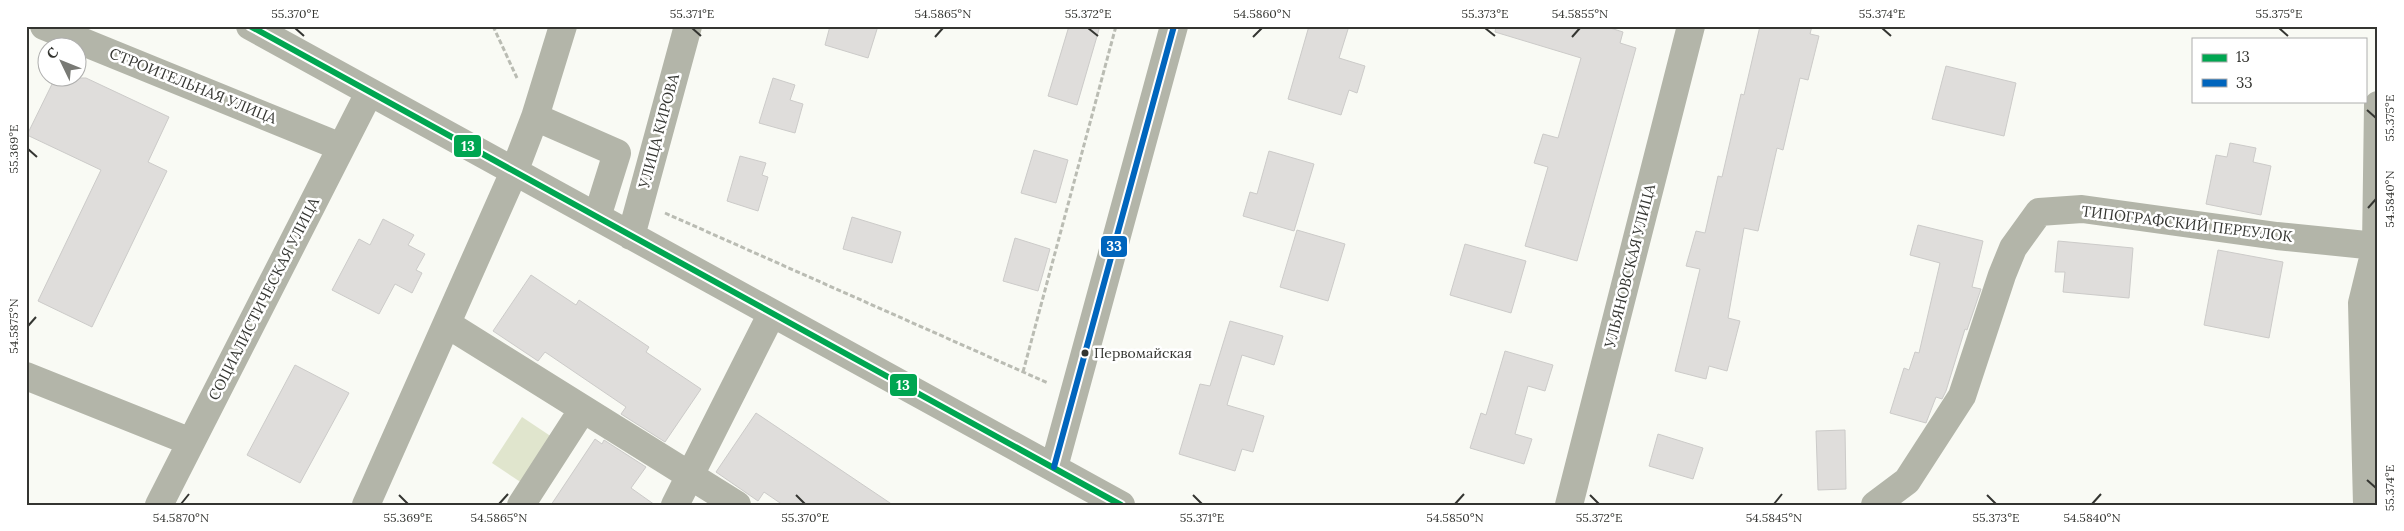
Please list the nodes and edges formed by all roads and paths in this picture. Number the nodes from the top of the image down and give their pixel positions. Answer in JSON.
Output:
{"nodes":[{"id":1,"x":44,"y":26,"type":"edge"},
{"id":2,"x":250,"y":26,"type":"edge"},
{"id":3,"x":493,"y":26,"type":"edge"},
{"id":4,"x":563,"y":26,"type":"edge"},
{"id":5,"x":688,"y":26,"type":"edge"},
{"id":6,"x":1116,"y":26,"type":"edge"},
{"id":7,"x":1174,"y":26,"type":"edge"},
{"id":8,"x":1691,"y":26,"type":"edge"},
{"id":9,"x":369,"y":93,"type":"junction"},
{"id":10,"x":2378,"y":105,"type":"edge"},
{"id":11,"x":535,"y":117,"type":"junction"},
{"id":12,"x":341,"y":147,"type":"junction"},
{"id":13,"x":514,"y":172,"type":"junction"},
{"id":14,"x":640,"y":202,"type":"junction"},
{"id":15,"x":597,"y":217,"type":"junction"},
{"id":16,"x":630,"y":236,"type":"junction"},
{"id":17,"x":2377,"y":247,"type":"edge"},
{"id":18,"x":772,"y":313,"type":"junction"},
{"id":19,"x":447,"y":324,"type":"junction"},
{"id":20,"x":1023,"y":372,"type":"junction"},
{"id":21,"x":26,"y":376,"type":"edge"},
{"id":22,"x":1074,"y":394,"type":"junction"},
{"id":23,"x":583,"y":409,"type":"junction"},
{"id":24,"x":191,"y":442,"type":"junction"},
{"id":25,"x":1054,"y":467,"type":"junction"},
{"id":26,"x":690,"y":476,"type":"junction"},
{"id":27,"x":159,"y":505,"type":"edge"},
{"id":28,"x":366,"y":505,"type":"edge"},
{"id":29,"x":521,"y":505,"type":"edge"},
{"id":30,"x":675,"y":505,"type":"edge"},
{"id":31,"x":737,"y":505,"type":"edge"},
{"id":32,"x":1121,"y":505,"type":"edge"},
{"id":33,"x":1568,"y":505,"type":"edge"},
{"id":34,"x":1875,"y":505,"type":"edge"},
{"id":35,"x":2367,"y":505,"type":"edge"}],
"edges":[{"from":1,"to":12,"type":"street","name":"СТРОИТЕЛЬНАЯ УЛИЦА"},
{"from":2,"to":9,"type":"street"},
{"from":3,"to":11,"type":"path"},
{"from":4,"to":11,"type":"street"},
{"from":5,"to":14,"type":"street","name":"УЛИЦА КИРОВА"},
{"from":6,"to":20,"type":"path"},
{"from":7,"to":22,"type":"street"},
{"from":8,"to":33,"type":"street","name":"УЛЬЯНОВСКАЯ УЛИЦА"},
{"from":9,"to":12,"type":"street","name":"СОЦИАЛИСТИЧЕСКАЯ УЛИЦА"},
{"from":9,"to":13,"type":"street"},
{"from":10,"to":17,"type":"street"},
{"from":11,"to":13,"type":"street"},
{"from":11,"to":15,"type":"street"},
{"from":12,"to":24,"type":"street","name":"СОЦИАЛИСТИЧЕСКАЯ УЛИЦА"},
{"from":13,"to":15,"type":"street"},
{"from":13,"to":19,"type":"street"},
{"from":14,"to":16,"type":"street","name":"УЛИЦА КИРОВА"},
{"from":14,"to":20,"type":"path"},
{"from":15,"to":16,"type":"street"},
{"from":16,"to":18,"type":"street"},
{"from":17,"to":34,"type":"street","name":"ТИПОГРАФСКИЙ ПЕРЕУЛОК"},
{"from":17,"to":35,"type":"street"},
{"from":18,"to":25,"type":"street"},
{"from":18,"to":26,"type":"street"},
{"from":19,"to":23,"type":"street"},
{"from":19,"to":28,"type":"street"},
{"from":20,"to":22,"type":"path"},
{"from":21,"to":24,"type":"street"},
{"from":22,"to":25,"type":"street"},
{"from":23,"to":26,"type":"street"},
{"from":23,"to":29,"type":"street"},
{"from":24,"to":27,"type":"street","name":"СОЦИАЛИСТИЧЕСКАЯ УЛИЦА"},
{"from":25,"to":32,"type":"street"},
{"from":26,"to":30,"type":"street"},
{"from":26,"to":31,"type":"street"}]}
